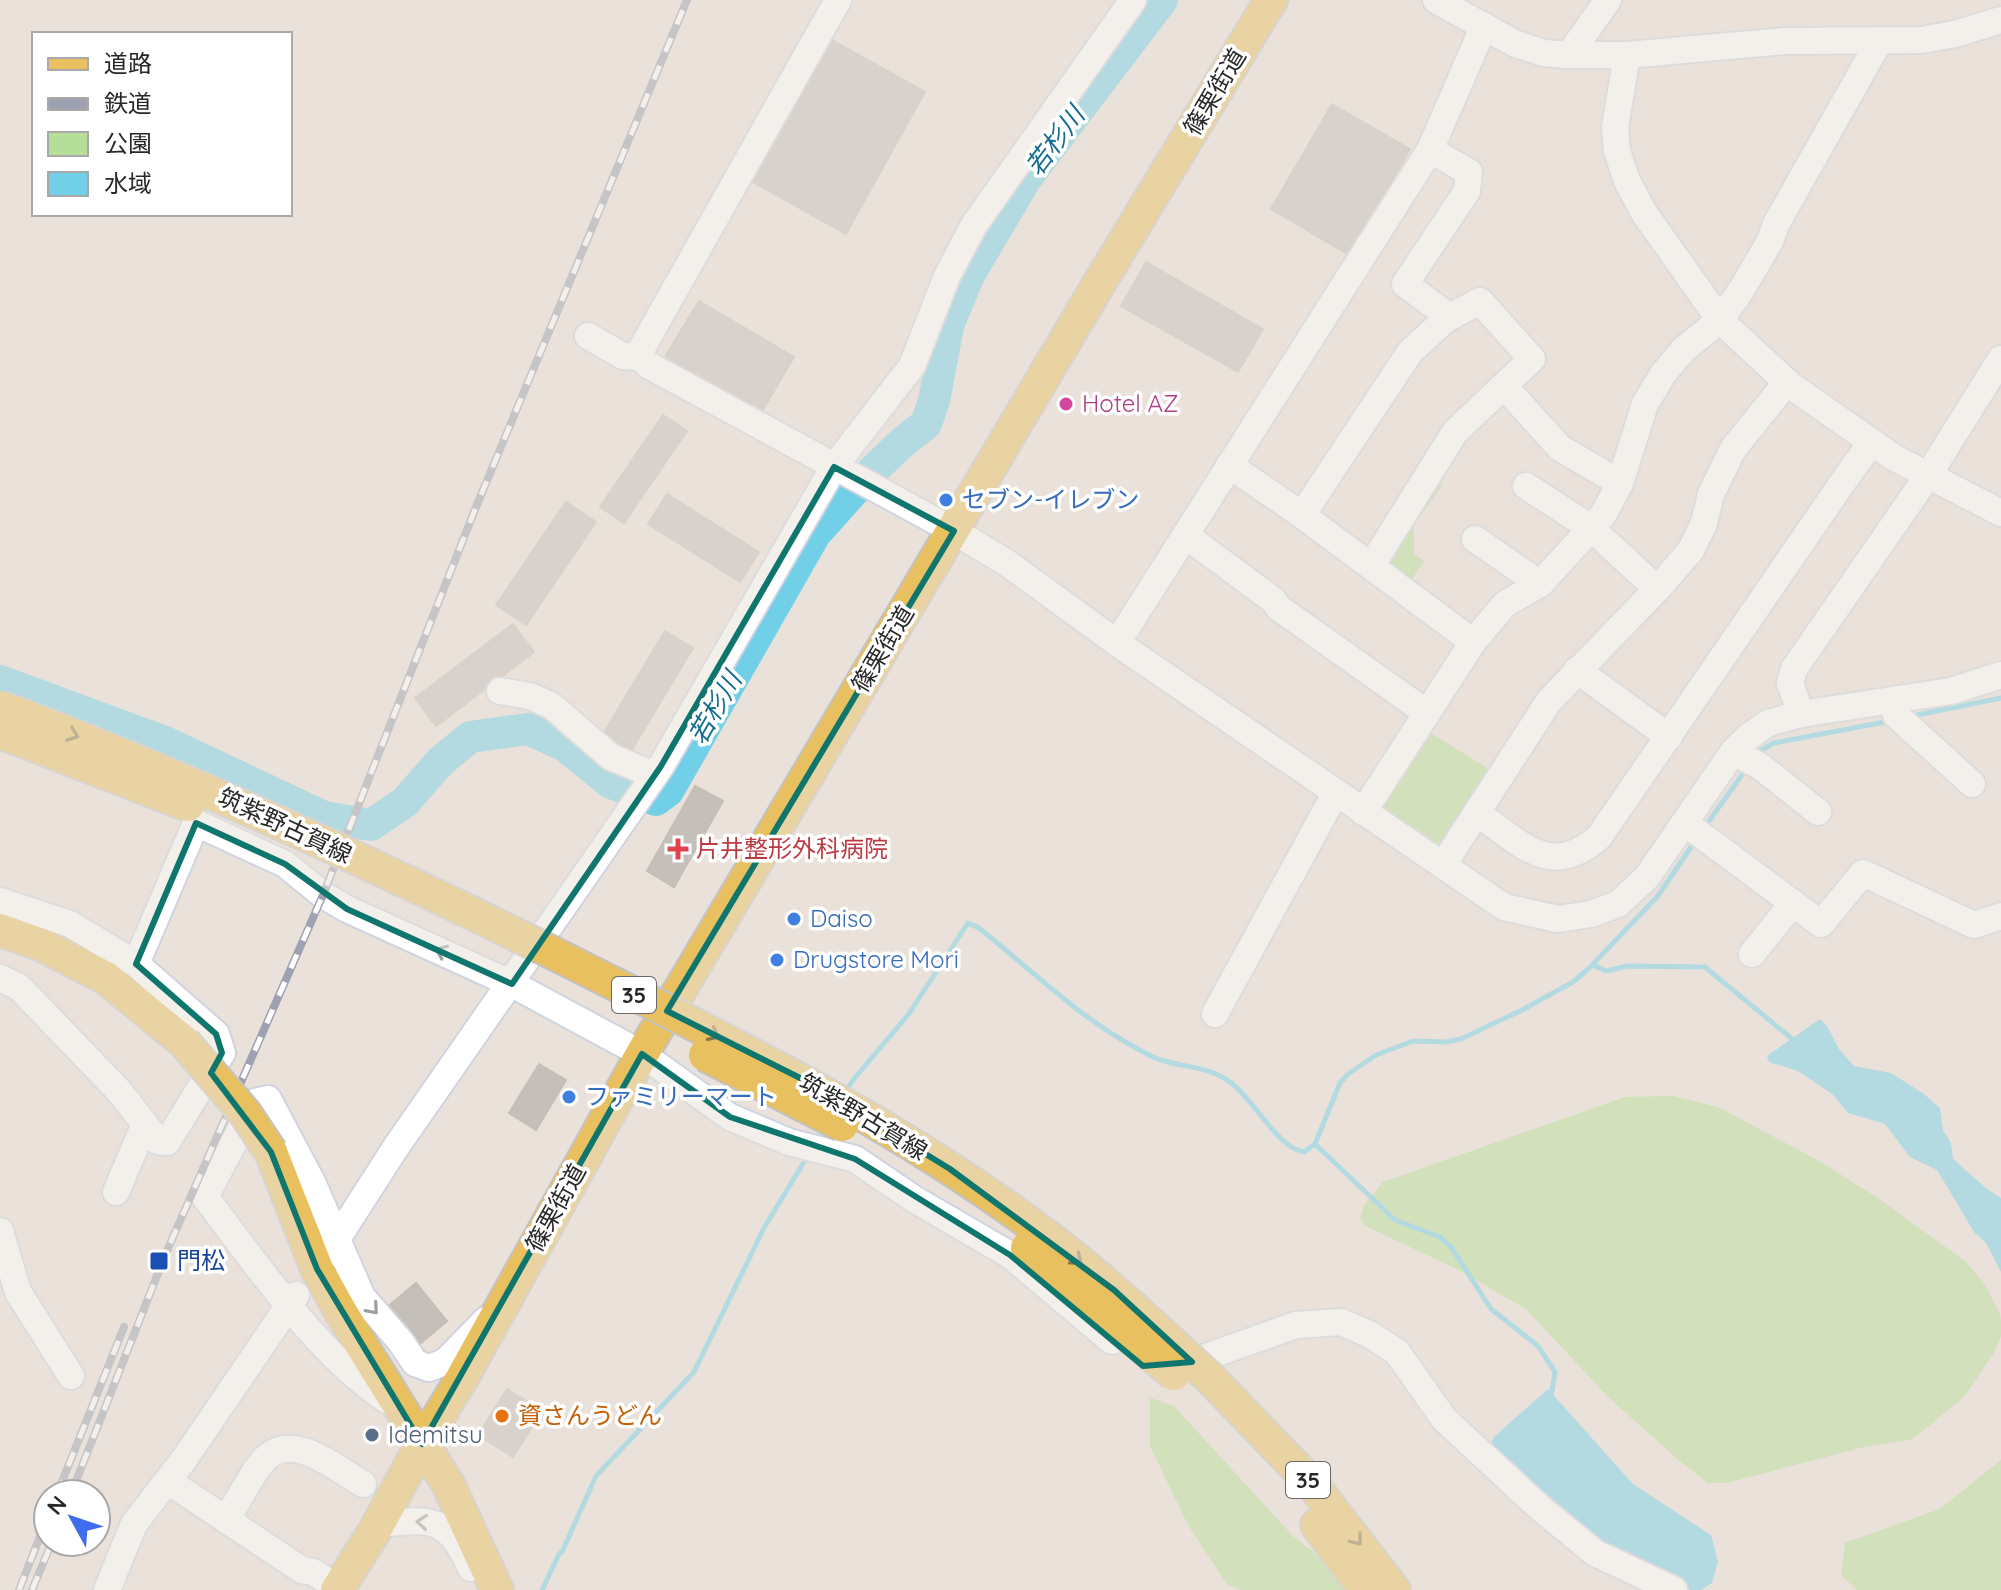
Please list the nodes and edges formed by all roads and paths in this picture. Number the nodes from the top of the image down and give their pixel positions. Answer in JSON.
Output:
{"nodes":[{"id":1,"x":838,"y":0,"type":"edge"},
{"id":2,"x":1133,"y":0,"type":"edge"},
{"id":3,"x":1271,"y":0,"type":"edge"},
{"id":4,"x":1436,"y":0,"type":"edge"},
{"id":5,"x":1608,"y":0,"type":"edge"},
{"id":6,"x":2001,"y":20,"type":"edge"},
{"id":7,"x":1484,"y":26,"type":"junction"},
{"id":8,"x":1880,"y":40,"type":"junction"},
{"id":9,"x":1569,"y":55,"type":"junction"},
{"id":10,"x":1627,"y":55,"type":"junction"},
{"id":11,"x":1430,"y":150,"type":"junction"},
{"id":12,"x":1446,"y":319,"type":"junction"},
{"id":13,"x":1720,"y":320,"type":"junction"},
{"id":14,"x":588,"y":336,"type":"dead end"},
{"id":15,"x":641,"y":357,"type":"junction"},
{"id":16,"x":2001,"y":359,"type":"edge"},
{"id":17,"x":1787,"y":382,"type":"junction"},
{"id":18,"x":1504,"y":386,"type":"junction"},
{"id":19,"x":1872,"y":442,"type":"junction"},
{"id":20,"x":1229,"y":465,"type":"junction"},
{"id":21,"x":834,"y":467,"type":"junction"},
{"id":22,"x":1929,"y":474,"type":"junction"},
{"id":23,"x":1620,"y":483,"type":"junction"},
{"id":24,"x":1526,"y":486,"type":"dead end"},
{"id":25,"x":2001,"y":513,"type":"edge"},
{"id":26,"x":1302,"y":515,"type":"junction"},
{"id":27,"x":1591,"y":528,"type":"junction"},
{"id":28,"x":954,"y":531,"type":"junction"},
{"id":29,"x":1185,"y":535,"type":"junction"},
{"id":30,"x":1475,"y":539,"type":"dead end"},
{"id":31,"x":1371,"y":566,"type":"junction"},
{"id":32,"x":1540,"y":584,"type":"junction"},
{"id":33,"x":1657,"y":589,"type":"junction"},
{"id":34,"x":1473,"y":642,"type":"junction"},
{"id":35,"x":1117,"y":643,"type":"junction"},
{"id":36,"x":1577,"y":670,"type":"junction"},
{"id":37,"x":2001,"y":675,"type":"edge"},
{"id":38,"x":500,"y":691,"type":"dead end"},
{"id":39,"x":1892,"y":700,"type":"junction"},
{"id":40,"x":0,"y":707,"type":"edge"},
{"id":41,"x":1427,"y":713,"type":"junction"},
{"id":42,"x":1801,"y":714,"type":"junction"},
{"id":43,"x":0,"y":732,"type":"edge"},
{"id":44,"x":1669,"y":737,"type":"junction"},
{"id":45,"x":1733,"y":752,"type":"junction"},
{"id":46,"x":654,"y":775,"type":"junction"},
{"id":47,"x":1972,"y":784,"type":"dead end"},
{"id":48,"x":1335,"y":794,"type":"junction"},
{"id":49,"x":1363,"y":812,"type":"junction"},
{"id":50,"x":1818,"y":812,"type":"dead end"},
{"id":51,"x":1477,"y":813,"type":"junction"},
{"id":52,"x":1685,"y":823,"type":"junction"},
{"id":53,"x":1443,"y":865,"type":"junction"},
{"id":54,"x":0,"y":901,"type":"edge"},
{"id":55,"x":1793,"y":903,"type":"junction"},
{"id":56,"x":2001,"y":916,"type":"edge"},
{"id":57,"x":0,"y":930,"type":"edge"},
{"id":58,"x":1752,"y":954,"type":"dead end"},
{"id":59,"x":136,"y":964,"type":"junction"},
{"id":60,"x":0,"y":978,"type":"edge"},
{"id":61,"x":512,"y":984,"type":"junction"},
{"id":62,"x":1215,"y":1014,"type":"dead end"},
{"id":63,"x":642,"y":1054,"type":"junction"},
{"id":64,"x":145,"y":1124,"type":"junction"},
{"id":65,"x":116,"y":1192,"type":"dead end"},
{"id":66,"x":0,"y":1231,"type":"edge"},
{"id":67,"x":331,"y":1248,"type":"junction"},
{"id":68,"x":292,"y":1300,"type":"junction"},
{"id":69,"x":504,"y":1303,"type":"junction"},
{"id":70,"x":342,"y":1314,"type":"junction"},
{"id":71,"x":415,"y":1363,"type":"junction"},
{"id":72,"x":71,"y":1376,"type":"dead end"},
{"id":73,"x":1204,"y":1387,"type":"junction"},
{"id":74,"x":400,"y":1408,"type":"junction"},
{"id":75,"x":422,"y":1444,"type":"junction"},
{"id":76,"x":168,"y":1481,"type":"junction"},
{"id":77,"x":363,"y":1484,"type":"dead end"},
{"id":78,"x":226,"y":1520,"type":"junction"},
{"id":79,"x":378,"y":1524,"type":"junction"},
{"id":80,"x":338,"y":1589,"type":"edge"},
{"id":81,"x":107,"y":1590,"type":"edge"},
{"id":82,"x":487,"y":1590,"type":"edge"},
{"id":83,"x":497,"y":1590,"type":"edge"},
{"id":84,"x":1366,"y":1590,"type":"edge"},
{"id":85,"x":1394,"y":1590,"type":"edge"},
{"id":86,"x":1674,"y":1590,"type":"edge"}],
"edges":[{"from":1,"to":15,"type":"street"},
{"from":2,"to":21,"type":"street"},
{"from":3,"to":28,"type":"main road","name":"篠栗街道"},
{"from":4,"to":7,"type":"street"},
{"from":5,"to":9,"type":"street"},
{"from":6,"to":8,"type":"street"},
{"from":7,"to":9,"type":"street"},
{"from":7,"to":11,"type":"street"},
{"from":8,"to":10,"type":"street"},
{"from":8,"to":13,"type":"street"},
{"from":9,"to":10,"type":"street"},
{"from":10,"to":13,"type":"street"},
{"from":11,"to":12,"type":"street"},
{"from":11,"to":20,"type":"street"},
{"from":12,"to":18,"type":"street"},
{"from":12,"to":26,"type":"street"},
{"from":13,"to":17,"type":"street"},
{"from":13,"to":23,"type":"street"},
{"from":14,"to":15,"type":"street"},
{"from":15,"to":21,"type":"street"},
{"from":16,"to":22,"type":"street"},
{"from":17,"to":19,"type":"street"},
{"from":17,"to":33,"type":"street"},
{"from":18,"to":23,"type":"street"},
{"from":18,"to":31,"type":"street"},
{"from":19,"to":22,"type":"street"},
{"from":19,"to":44,"type":"street"},
{"from":20,"to":26,"type":"street"},
{"from":20,"to":29,"type":"street"},
{"from":21,"to":28,"type":"street"},
{"from":21,"to":46,"type":"street"},
{"from":22,"to":25,"type":"street"},
{"from":22,"to":42,"type":"street"},
{"from":23,"to":27,"type":"street"},
{"from":24,"to":27,"type":"street"},
{"from":26,"to":31,"type":"street"},
{"from":27,"to":32,"type":"street"},
{"from":27,"to":33,"type":"street"},
{"from":28,"to":35,"type":"street"},
{"from":28,"to":63,"type":"main road","name":"篠栗街道"},
{"from":29,"to":35,"type":"street"},
{"from":29,"to":41,"type":"street"},
{"from":30,"to":32,"type":"street"},
{"from":31,"to":34,"type":"street"},
{"from":32,"to":34,"type":"street"},
{"from":33,"to":36,"type":"street"},
{"from":34,"to":41,"type":"street"},
{"from":35,"to":48,"type":"street"},
{"from":36,"to":44,"type":"street"},
{"from":36,"to":51,"type":"street"},
{"from":37,"to":39,"type":"street"},
{"from":38,"to":46,"type":"street"},
{"from":39,"to":42,"type":"street"},
{"from":39,"to":47,"type":"street"},
{"from":40,"to":73,"type":"main road","name":"筑紫野古賀線","number":"35","one_way":true,"bridge":true},
{"from":41,"to":49,"type":"street"},
{"from":42,"to":45,"type":"street"},
{"from":43,"to":73,"type":"main road","name":"筑紫野古賀線","number":"35","bridge":true},
{"from":44,"to":51,"type":"street"},
{"from":45,"to":50,"type":"street"},
{"from":45,"to":52,"type":"street"},
{"from":46,"to":61,"type":"street"},
{"from":48,"to":49,"type":"street"},
{"from":48,"to":62,"type":"street"},
{"from":49,"to":53,"type":"street"},
{"from":51,"to":53,"type":"street"},
{"from":52,"to":53,"type":"street"},
{"from":52,"to":55,"type":"street"},
{"from":54,"to":59,"type":"street"},
{"from":55,"to":56,"type":"street"},
{"from":55,"to":58,"type":"street"},
{"from":57,"to":70,"type":"main road","bridge":true},
{"from":61,"to":59,"type":"street","one_way":true},
{"from":59,"to":64,"type":"street"},
{"from":60,"to":64,"type":"street"},
{"from":61,"to":63,"type":"street"},
{"from":61,"to":67,"type":"street"},
{"from":63,"to":69,"type":"main road","name":"篠栗街道"},
{"from":63,"to":86,"type":"street"},
{"from":64,"to":65,"type":"street"},
{"from":66,"to":72,"type":"street"},
{"from":67,"to":68,"type":"street"},
{"from":67,"to":71,"type":"street","one_way":true},
{"from":68,"to":74,"type":"street"},
{"from":68,"to":76,"type":"street"},
{"from":69,"to":71,"type":"street"},
{"from":69,"to":75,"type":"main road","name":"篠栗街道"},
{"from":70,"to":71,"type":"street"},
{"from":70,"to":74,"type":"main road"},
{"from":73,"to":84,"type":"main road","name":"筑紫野古賀線","number":"35"},
{"from":73,"to":85,"type":"main road","name":"筑紫野古賀線","number":"35","one_way":true},
{"from":74,"to":75,"type":"main road"},
{"from":75,"to":79,"type":"main road","name":"篠栗街道"},
{"from":75,"to":83,"type":"main road"},
{"from":76,"to":78,"type":"street"},
{"from":76,"to":81,"type":"street"},
{"from":77,"to":78,"type":"street"},
{"from":78,"to":80,"type":"street"},
{"from":79,"to":80,"type":"main road","name":"篠栗街道"},
{"from":82,"to":79,"type":"street","one_way":true}]}
